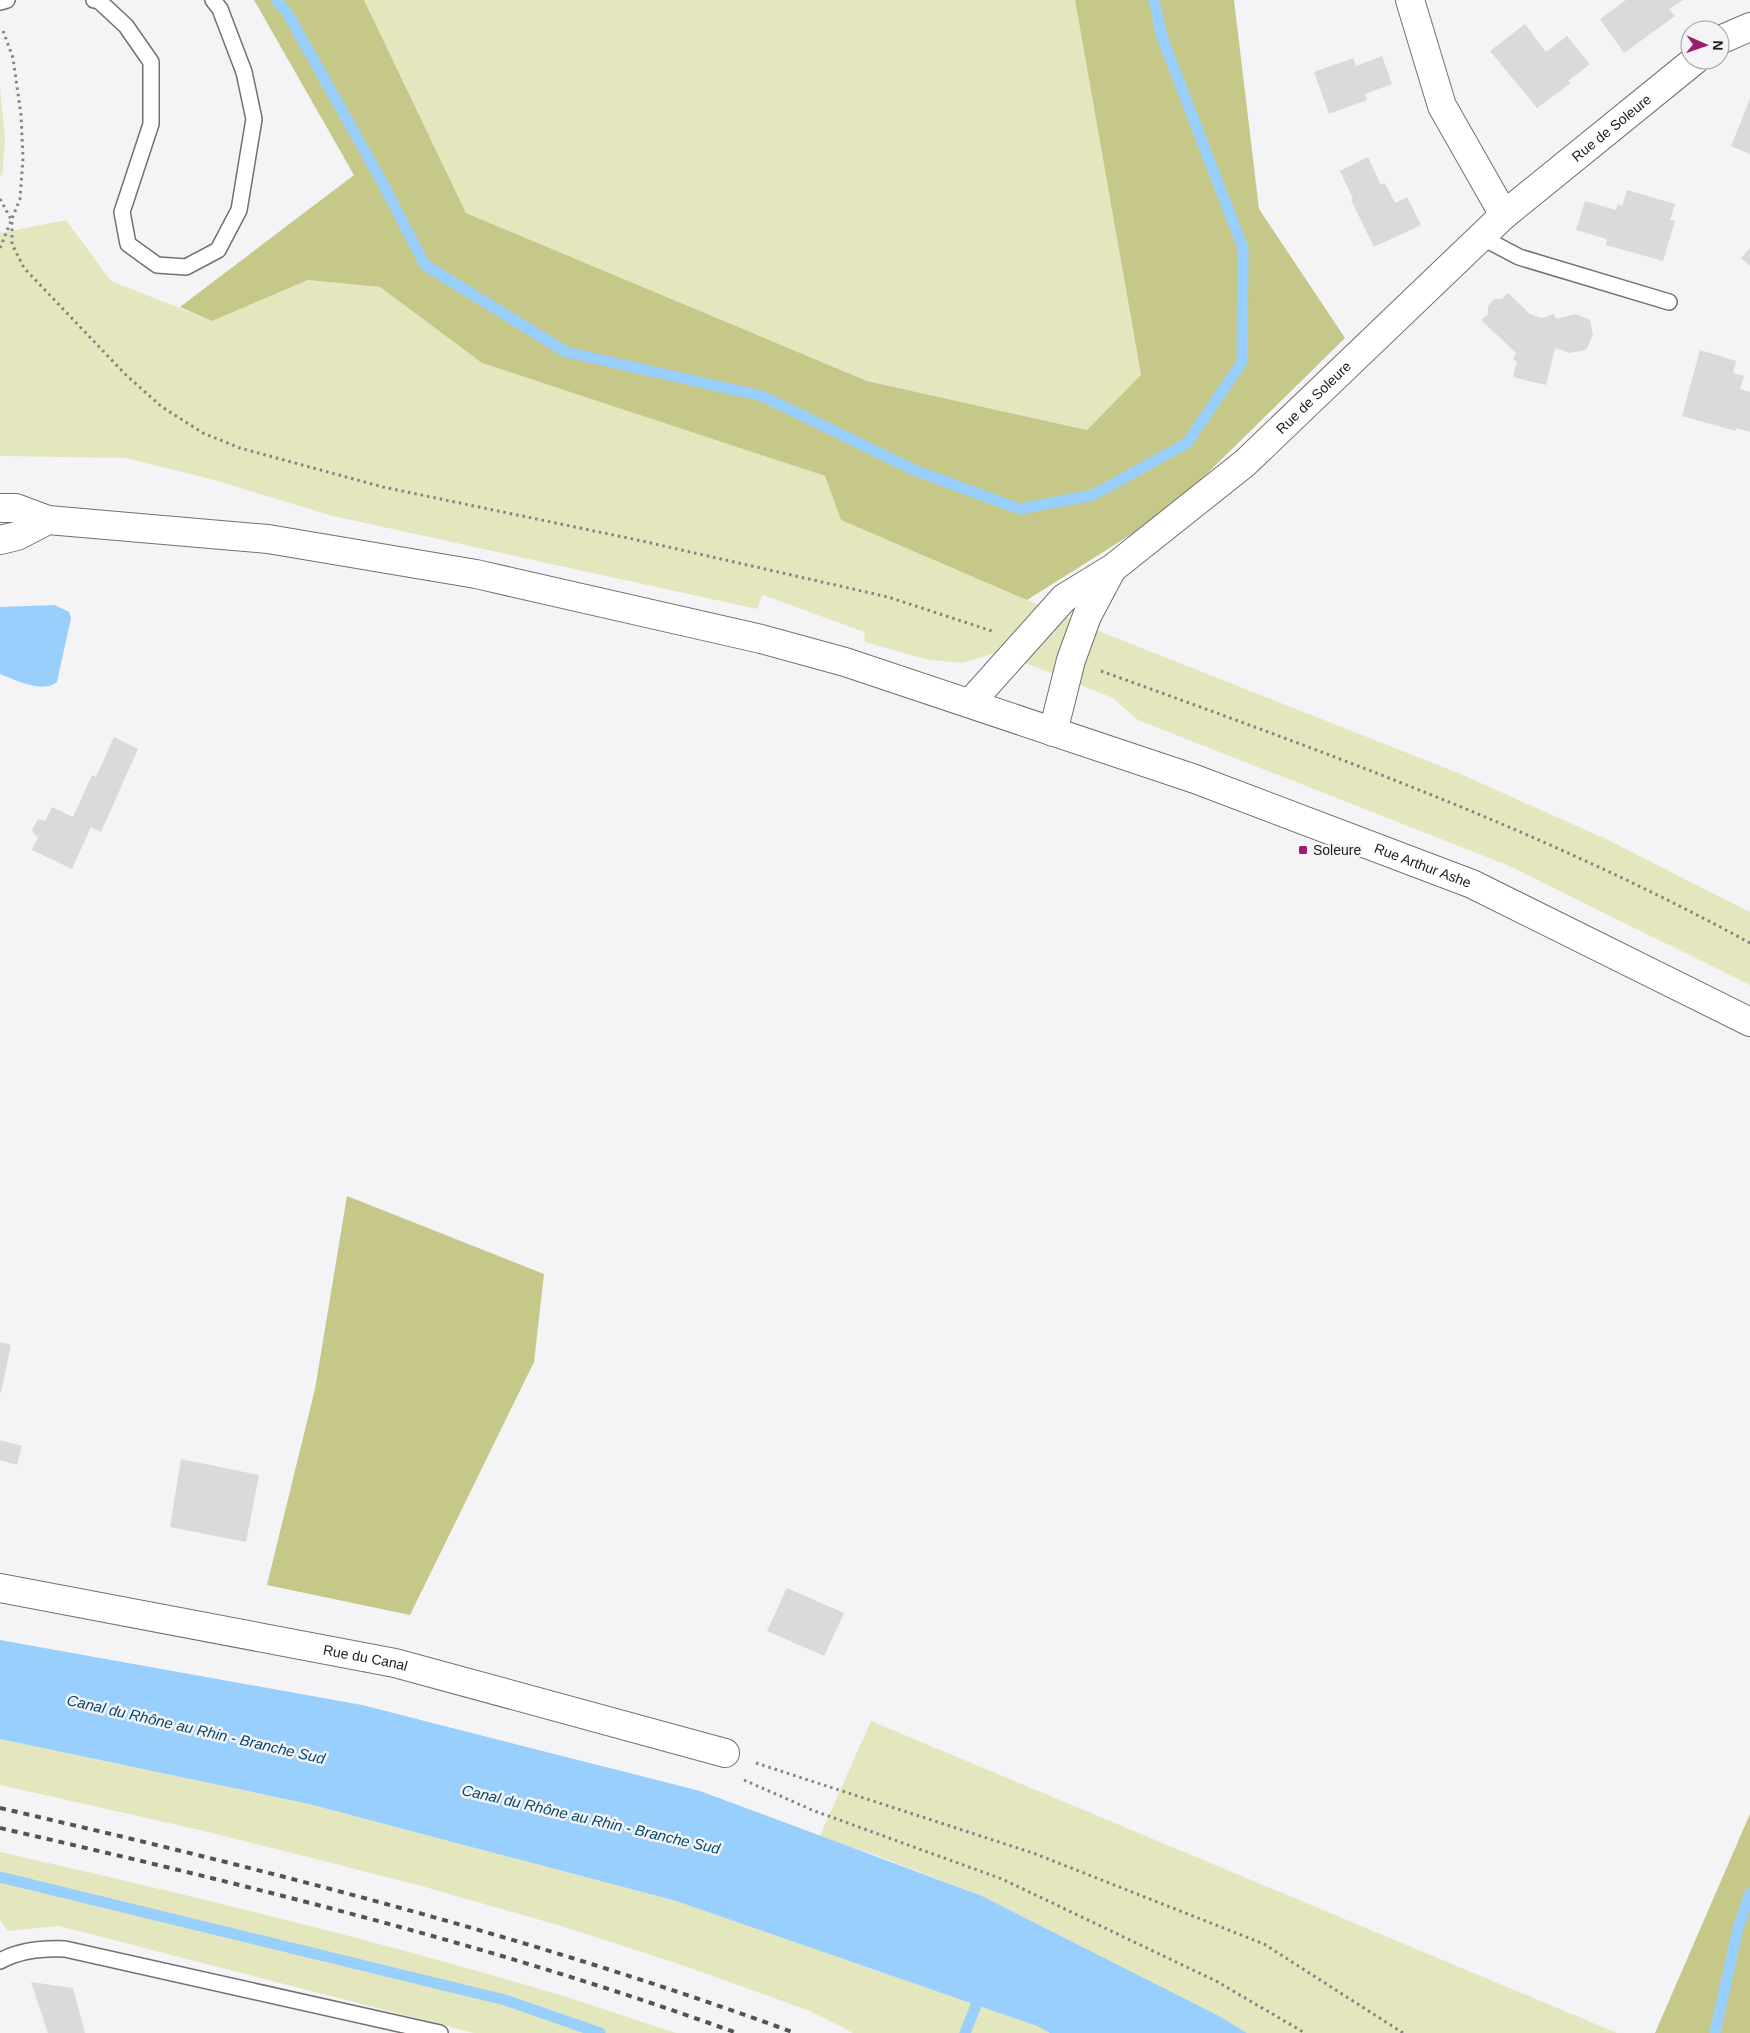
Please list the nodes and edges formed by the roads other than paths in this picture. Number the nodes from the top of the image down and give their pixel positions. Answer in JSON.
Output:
{"nodes":[{"id":1,"x":7,"y":0,"type":"edge"},
{"id":2,"x":94,"y":0,"type":"edge"},
{"id":3,"x":213,"y":0,"type":"edge"},
{"id":4,"x":1410,"y":0,"type":"edge"},
{"id":5,"x":0,"y":2,"type":"edge"},
{"id":6,"x":1750,"y":27,"type":"edge"},
{"id":7,"x":1730,"y":36,"type":"edge"},
{"id":8,"x":1683,"y":70,"type":"edge"},
{"id":9,"x":1504,"y":215,"type":"junction"},
{"id":10,"x":1481,"y":237,"type":"junction"},
{"id":11,"x":1669,"y":302,"type":"dead end"},
{"id":12,"x":0,"y":508,"type":"edge"},
{"id":13,"x":48,"y":520,"type":"junction"},
{"id":14,"x":0,"y":540,"type":"edge"},
{"id":15,"x":1113,"y":568,"type":"junction"},
{"id":16,"x":970,"y":703,"type":"junction"},
{"id":17,"x":1053,"y":732,"type":"junction"},
{"id":18,"x":1750,"y":1022,"type":"edge"},
{"id":19,"x":0,"y":1588,"type":"edge"},
{"id":20,"x":725,"y":1753,"type":"road end"},
{"id":21,"x":0,"y":1961,"type":"edge"},
{"id":22,"x":440,"y":2033,"type":"edge"}],
"edges":[{"from":1,"to":5,"type":"lane"},
{"from":2,"to":3,"type":"lane"},
{"from":4,"to":9,"type":"street"},
{"from":6,"to":7,"type":"street"},
{"from":8,"to":9,"type":"street","name":"Rue de Soleure"},
{"from":9,"to":10,"type":"street","name":"Rue de Soleure"},
{"from":10,"to":11,"type":"lane"},
{"from":10,"to":15,"type":"street","name":"Rue de Soleure"},
{"from":12,"to":13,"type":"street","name":"Rue Arthur Ashe"},
{"from":13,"to":14,"type":"street"},
{"from":13,"to":16,"type":"street","name":"Rue Arthur Ashe"},
{"from":15,"to":16,"type":"street","name":"Rue de Soleure"},
{"from":15,"to":17,"type":"street","name":"Rue de Soleure"},
{"from":16,"to":17,"type":"street","name":"Rue Arthur Ashe"},
{"from":17,"to":18,"type":"street","name":"Rue Arthur Ashe"},
{"from":19,"to":20,"type":"street","name":"Rue du Canal"},
{"from":21,"to":22,"type":"lane"}]}
